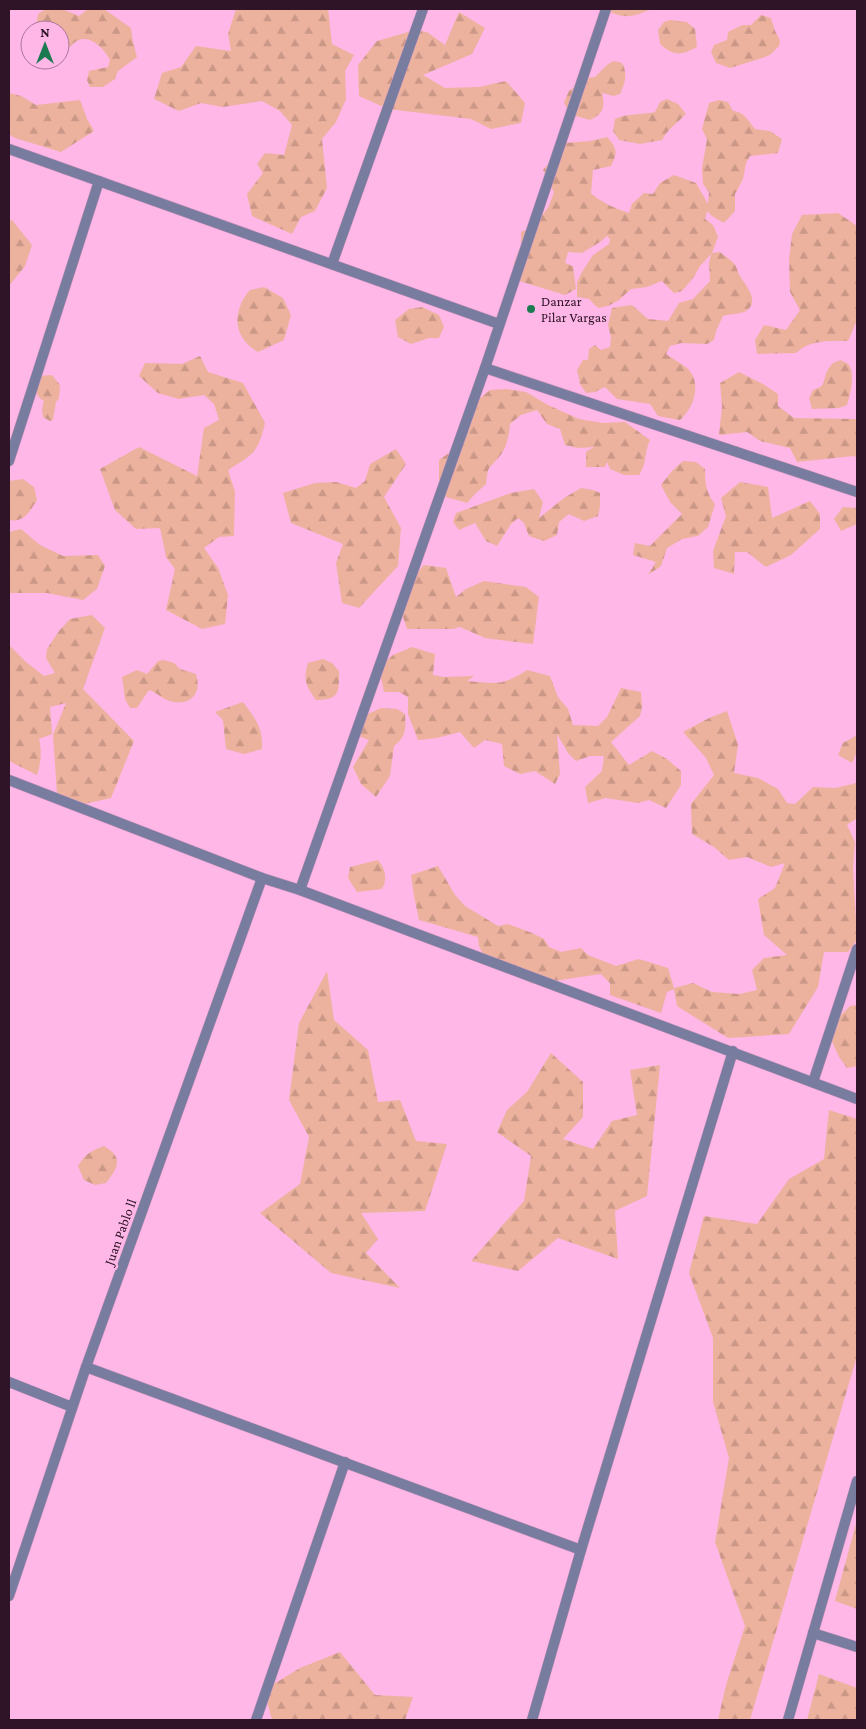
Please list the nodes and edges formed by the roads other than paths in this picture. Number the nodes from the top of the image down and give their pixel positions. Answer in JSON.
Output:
{"nodes":[{"id":1,"x":423,"y":9,"type":"edge"},
{"id":2,"x":606,"y":9,"type":"edge"},
{"id":3,"x":9,"y":149,"type":"edge"},
{"id":4,"x":99,"y":181,"type":"junction"},
{"id":5,"x":332,"y":264,"type":"junction"},
{"id":6,"x":500,"y":324,"type":"junction"},
{"id":7,"x":484,"y":368,"type":"junction"},
{"id":8,"x":9,"y":462,"type":"edge"},
{"id":9,"x":857,"y":492,"type":"edge"},
{"id":10,"x":9,"y":780,"type":"edge"},
{"id":11,"x":262,"y":878,"type":"junction"},
{"id":12,"x":300,"y":890,"type":"junction"},
{"id":13,"x":857,"y":949,"type":"edge"},
{"id":14,"x":733,"y":1051,"type":"junction"},
{"id":15,"x":812,"y":1082,"type":"junction"},
{"id":16,"x":857,"y":1099,"type":"edge"},
{"id":17,"x":86,"y":1367,"type":"junction"},
{"id":18,"x":9,"y":1382,"type":"edge"},
{"id":19,"x":72,"y":1407,"type":"junction"},
{"id":20,"x":345,"y":1462,"type":"junction"},
{"id":21,"x":857,"y":1481,"type":"edge"},
{"id":22,"x":581,"y":1550,"type":"junction"},
{"id":23,"x":9,"y":1596,"type":"edge"},
{"id":24,"x":814,"y":1633,"type":"junction"},
{"id":25,"x":857,"y":1647,"type":"edge"},
{"id":26,"x":256,"y":1720,"type":"edge"},
{"id":27,"x":532,"y":1720,"type":"edge"},
{"id":28,"x":788,"y":1720,"type":"edge"}],
"edges":[{"from":1,"to":5,"type":"street"},
{"from":2,"to":6,"type":"street"},
{"from":3,"to":4,"type":"street"},
{"from":4,"to":5,"type":"street"},
{"from":4,"to":8,"type":"street"},
{"from":5,"to":6,"type":"street"},
{"from":6,"to":7,"type":"street"},
{"from":7,"to":9,"type":"street"},
{"from":7,"to":12,"type":"street"},
{"from":10,"to":11,"type":"street"},
{"from":11,"to":12,"type":"street"},
{"from":11,"to":17,"type":"street","name":"Juan Pablo ll"},
{"from":12,"to":14,"type":"street"},
{"from":13,"to":15,"type":"street"},
{"from":14,"to":15,"type":"street"},
{"from":14,"to":22,"type":"street"},
{"from":15,"to":16,"type":"street"},
{"from":17,"to":19,"type":"street","name":"Juan Pablo ll"},
{"from":17,"to":20,"type":"street"},
{"from":18,"to":19,"type":"street"},
{"from":19,"to":23,"type":"street","name":"Juan Pablo ll"},
{"from":20,"to":22,"type":"street"},
{"from":20,"to":26,"type":"street"},
{"from":21,"to":24,"type":"street"},
{"from":22,"to":27,"type":"street"},
{"from":24,"to":25,"type":"street"},
{"from":24,"to":28,"type":"street"}]}
